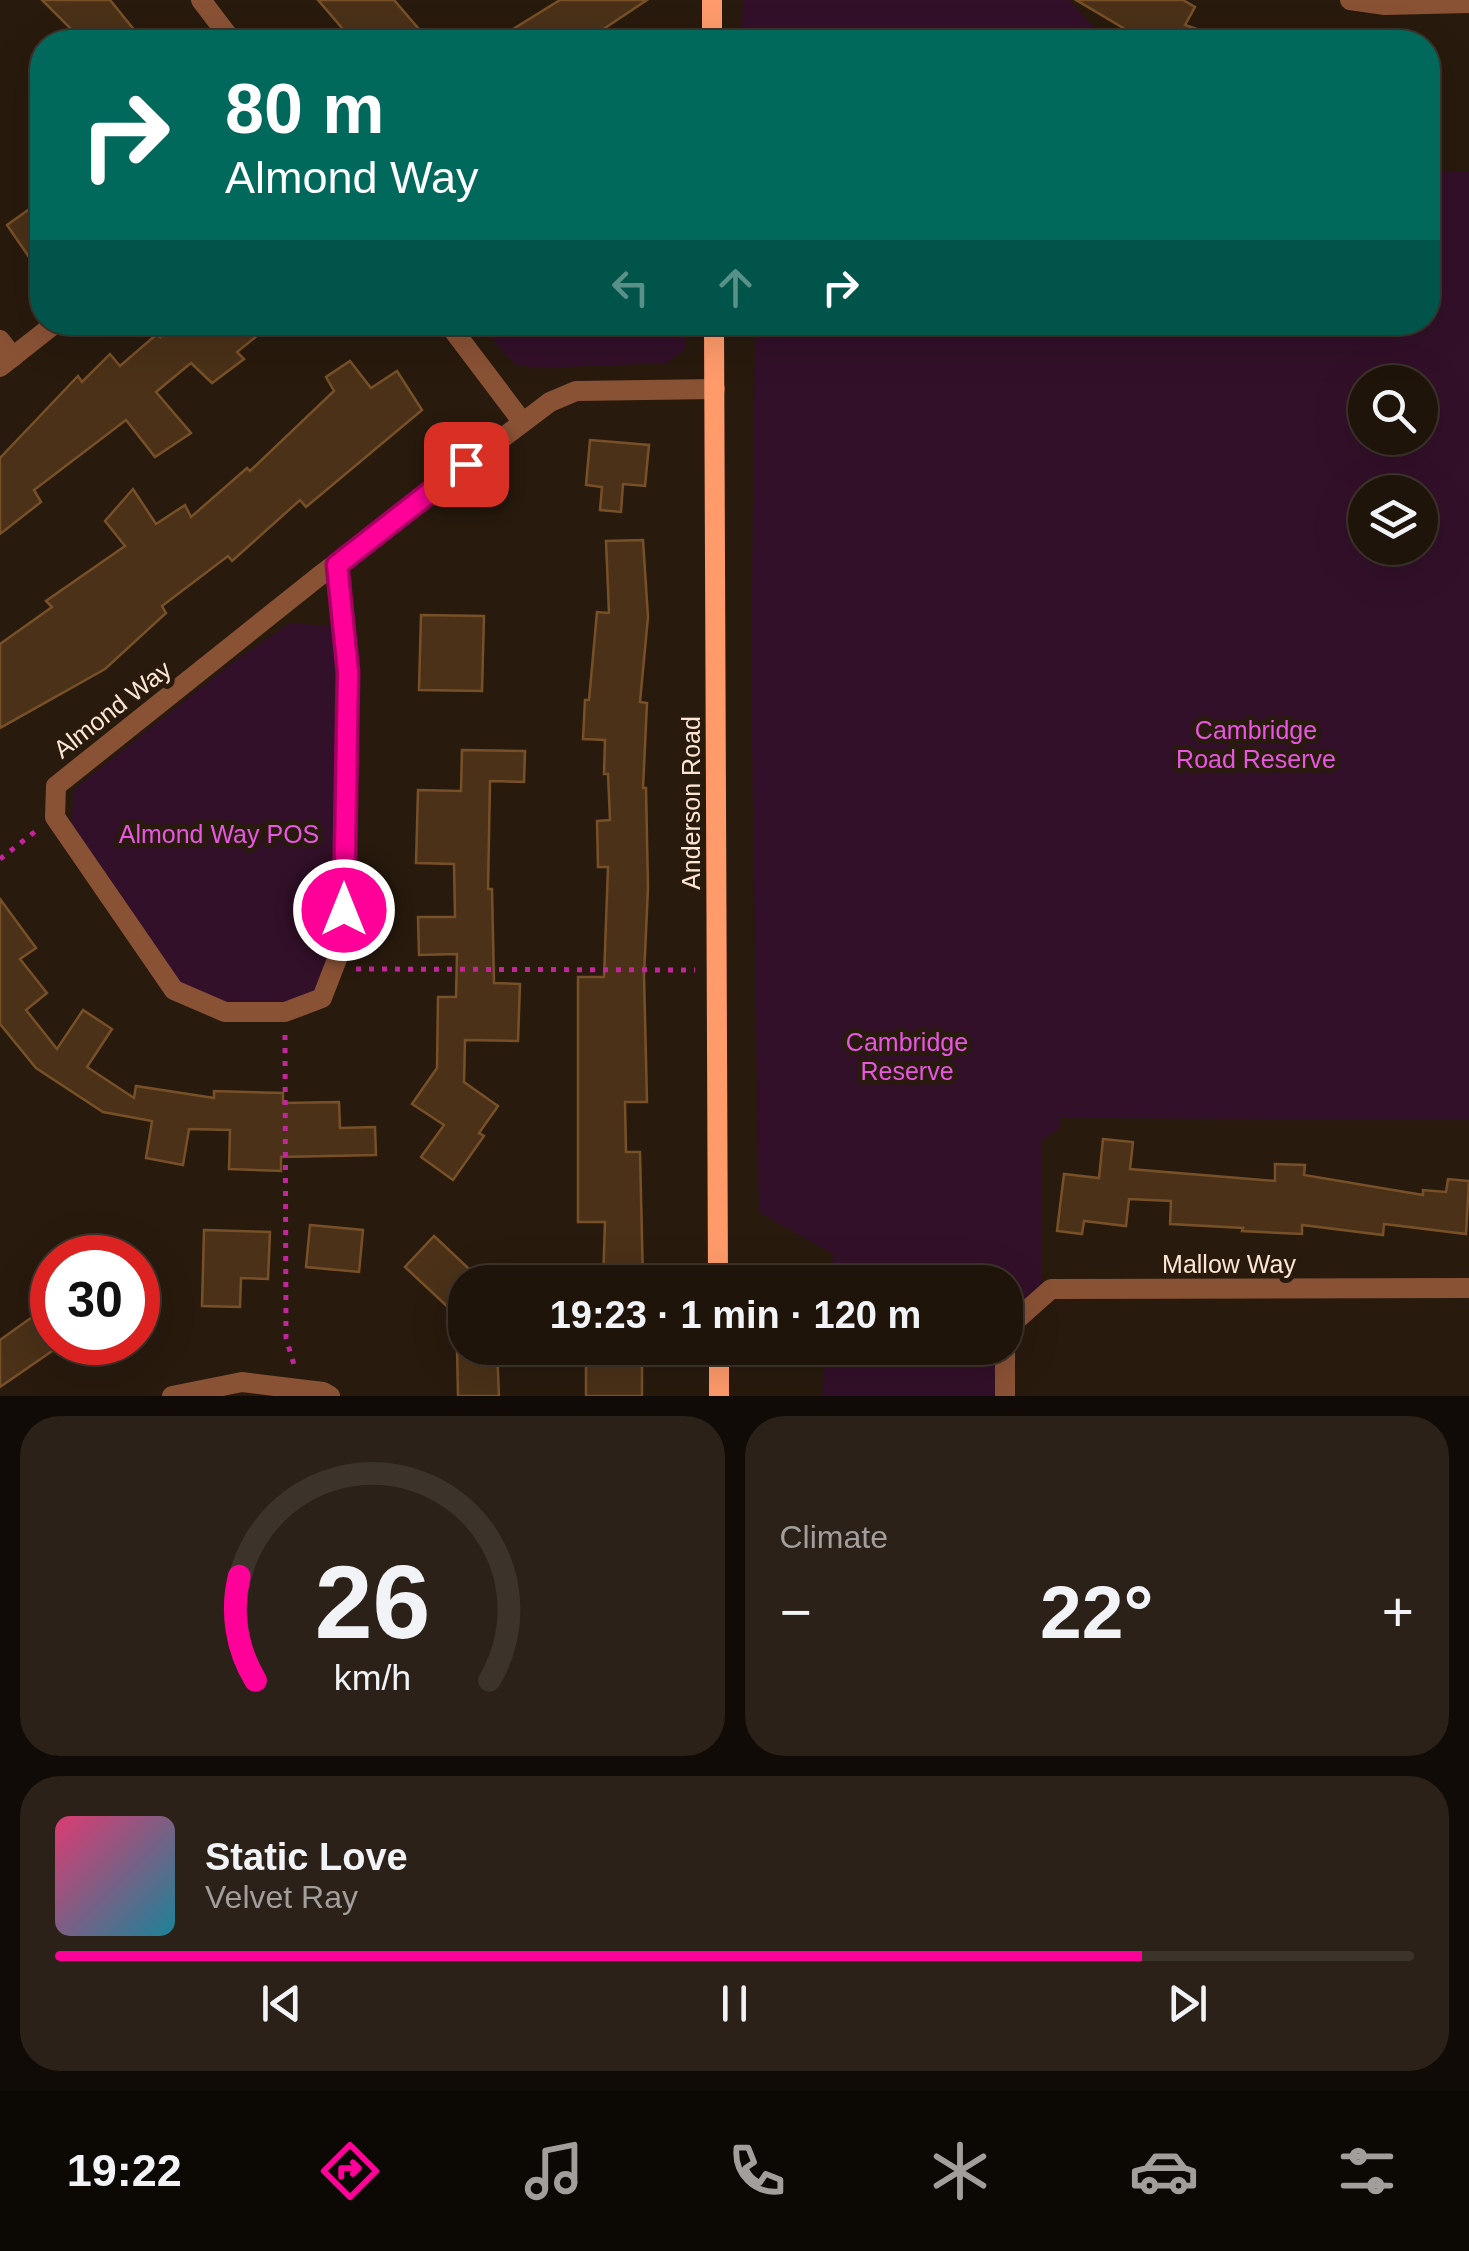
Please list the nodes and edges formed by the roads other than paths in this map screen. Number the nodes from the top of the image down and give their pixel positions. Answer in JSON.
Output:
{"nodes":[{"id":1,"x":201,"y":0,"type":"edge"},
{"id":2,"x":712,"y":0,"type":"edge"},
{"id":3,"x":1350,"y":0,"type":"edge"},
{"id":4,"x":1469,"y":2,"type":"edge"},
{"id":5,"x":224,"y":30,"type":"edge"},
{"id":6,"x":712,"y":30,"type":"edge"},
{"id":7,"x":36,"y":335,"type":"edge"},
{"id":8,"x":457,"y":335,"type":"edge"},
{"id":9,"x":714,"y":335,"type":"edge"},
{"id":10,"x":4,"y":355,"type":"edge"},
{"id":11,"x":715,"y":388,"type":"junction"},
{"id":12,"x":522,"y":420,"type":"junction"},
{"id":13,"x":337,"y":565,"type":"junction"},
{"id":14,"x":718,"y":1265,"type":"edge"},
{"id":15,"x":1469,"y":1288,"type":"edge"},
{"id":16,"x":1023,"y":1314,"type":"edge"},
{"id":17,"x":718,"y":1365,"type":"edge"},
{"id":18,"x":1005,"y":1365,"type":"edge"},
{"id":19,"x":172,"y":1396,"type":"edge"},
{"id":20,"x":330,"y":1396,"type":"edge"},
{"id":21,"x":719,"y":1396,"type":"edge"},
{"id":22,"x":1005,"y":1396,"type":"edge"}],
"edges":[{"from":1,"to":5,"type":"street"},
{"from":2,"to":6,"type":"street"},
{"from":3,"to":4,"type":"street"},
{"from":7,"to":10,"type":"street"},
{"from":8,"to":12,"type":"street"},
{"from":9,"to":11,"type":"street","name":"Anderson Road"},
{"from":11,"to":12,"type":"street","name":"Almond Way"},
{"from":11,"to":14,"type":"street","name":"Anderson Road"},
{"from":12,"to":13,"type":"street","name":"Almond Way"},
{"from":13,"to":13,"type":"street","name":"Almond Way"},
{"from":15,"to":16,"type":"street","name":"Mallow Way"},
{"from":17,"to":21,"type":"street"},
{"from":18,"to":22,"type":"street"},
{"from":19,"to":20,"type":"street"}]}
